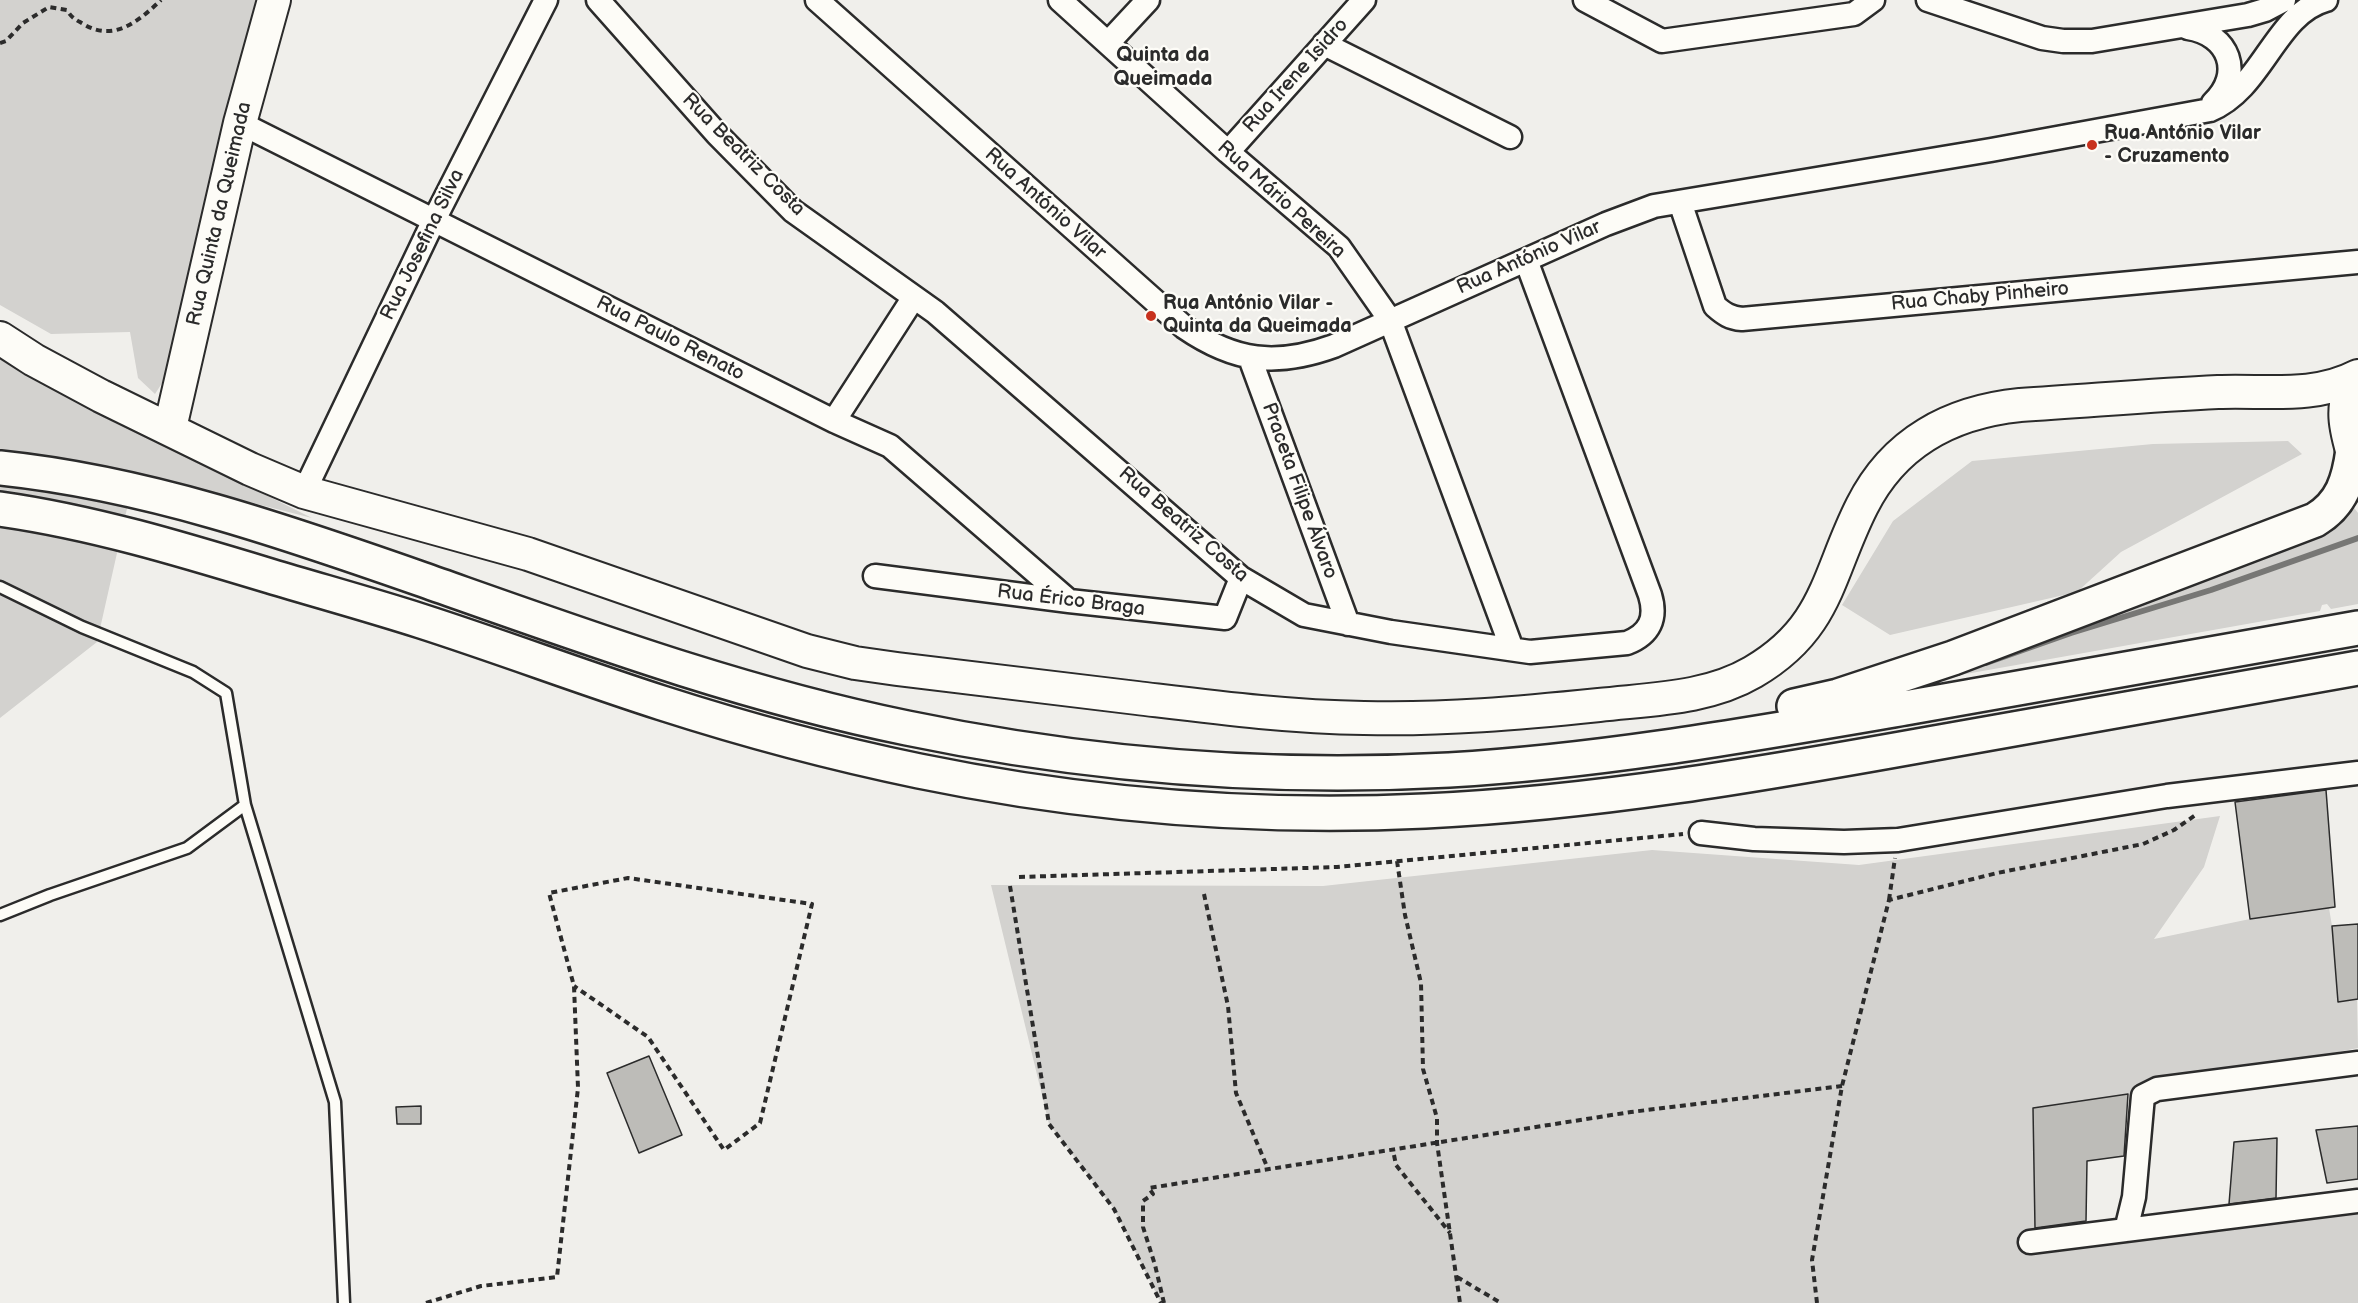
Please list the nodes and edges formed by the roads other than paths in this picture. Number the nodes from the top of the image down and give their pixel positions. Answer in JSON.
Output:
{"nodes":[{"id":1,"x":274,"y":0,"type":"edge"},
{"id":2,"x":546,"y":0,"type":"edge"},
{"id":3,"x":598,"y":0,"type":"edge"},
{"id":4,"x":817,"y":0,"type":"edge"},
{"id":5,"x":1060,"y":0,"type":"edge"},
{"id":6,"x":1148,"y":0,"type":"edge"},
{"id":7,"x":1364,"y":0,"type":"edge"},
{"id":8,"x":1585,"y":0,"type":"edge"},
{"id":9,"x":1873,"y":0,"type":"edge"},
{"id":10,"x":1928,"y":0,"type":"edge"},
{"id":11,"x":2284,"y":0,"type":"edge"},
{"id":12,"x":2326,"y":0,"type":"edge"},
{"id":13,"x":2182,"y":27,"type":"junction"},
{"id":14,"x":1108,"y":43,"type":"junction"},
{"id":15,"x":1324,"y":44,"type":"junction"},
{"id":16,"x":2199,"y":113,"type":"junction"},
{"id":17,"x":240,"y":123,"type":"junction"},
{"id":18,"x":1509,"y":137,"type":"dead end"},
{"id":19,"x":1228,"y":152,"type":"junction"},
{"id":20,"x":1680,"y":202,"type":"junction"},
{"id":21,"x":434,"y":220,"type":"junction"},
{"id":22,"x":1526,"y":260,"type":"junction"},
{"id":23,"x":2358,"y":262,"type":"edge"},
{"id":24,"x":914,"y":297,"type":"junction"},
{"id":25,"x":1390,"y":320,"type":"junction"},
{"id":26,"x":0,"y":338,"type":"edge"},
{"id":27,"x":1250,"y":358,"type":"junction"},
{"id":28,"x":2358,"y":378,"type":"edge"},
{"id":29,"x":2295,"y":392,"type":"junction"},
{"id":30,"x":834,"y":421,"type":"junction"},
{"id":31,"x":170,"y":428,"type":"junction"},
{"id":32,"x":2353,"y":454,"type":"edge"},
{"id":33,"x":0,"y":468,"type":"edge"},
{"id":34,"x":304,"y":492,"type":"junction"},
{"id":35,"x":0,"y":509,"type":"edge"},
{"id":36,"x":875,"y":576,"type":"dead end"},
{"id":37,"x":1241,"y":578,"type":"junction"},
{"id":38,"x":0,"y":587,"type":"edge"},
{"id":39,"x":1069,"y":601,"type":"junction"},
{"id":40,"x":1348,"y":624,"type":"junction"},
{"id":41,"x":2358,"y":628,"type":"edge"},
{"id":42,"x":1512,"y":650,"type":"junction"},
{"id":43,"x":2358,"y":668,"type":"edge"},
{"id":44,"x":2358,"y":682,"type":"edge"},
{"id":45,"x":972,"y":741,"type":"junction"},
{"id":46,"x":1870,"y":755,"type":"junction"},
{"id":47,"x":2358,"y":773,"type":"edge"},
{"id":48,"x":245,"y":805,"type":"junction"},
{"id":49,"x":1701,"y":832,"type":"road end"},
{"id":50,"x":0,"y":915,"type":"edge"},
{"id":51,"x":2358,"y":1063,"type":"edge"},
{"id":52,"x":2358,"y":1201,"type":"edge"},
{"id":53,"x":2126,"y":1230,"type":"junction"},
{"id":54,"x":2030,"y":1242,"type":"dead end"},
{"id":55,"x":344,"y":1303,"type":"edge"}],
"edges":[{"from":1,"to":17,"type":"street","name":"Rua Quinta da Queimada"},
{"from":2,"to":21,"type":"street","name":"Rua Josefina Silva"},
{"from":3,"to":24,"type":"street","name":"Rua Beatriz Costa"},
{"from":4,"to":27,"type":"street","name":"Rua António Vilar"},
{"from":5,"to":14,"type":"street","name":"Rua Mário Pereira"},
{"from":6,"to":14,"type":"street"},
{"from":7,"to":15,"type":"street","name":"Rua Irene Isidro"},
{"from":8,"to":9,"type":"street"},
{"from":10,"to":13,"type":"street"},
{"from":11,"to":13,"type":"street"},
{"from":12,"to":16,"type":"street","name":"Rua António Vilar"},
{"from":13,"to":16,"type":"street"},
{"from":14,"to":19,"type":"street","name":"Rua Mário Pereira"},
{"from":15,"to":18,"type":"street"},
{"from":15,"to":19,"type":"street","name":"Rua Irene Isidro"},
{"from":16,"to":20,"type":"street","name":"Rua António Vilar"},
{"from":17,"to":21,"type":"street","name":"Rua Paulo Renato"},
{"from":17,"to":31,"type":"street","name":"Rua Quinta da Queimada"},
{"from":19,"to":25,"type":"street","name":"Rua Mário Pereira"},
{"from":20,"to":22,"type":"street","name":"Rua António Vilar"},
{"from":20,"to":23,"type":"street","name":"Rua Chaby Pinheiro"},
{"from":21,"to":30,"type":"street","name":"Rua Paulo Renato"},
{"from":21,"to":34,"type":"street","name":"Rua Josefina Silva"},
{"from":22,"to":25,"type":"street","name":"Rua António Vilar"},
{"from":22,"to":42,"type":"street","name":"Rua Beatriz Costa"},
{"from":24,"to":30,"type":"street"},
{"from":24,"to":37,"type":"street","name":"Rua Beatriz Costa"},
{"from":25,"to":27,"type":"street","name":"Rua António Vilar"},
{"from":25,"to":42,"type":"street","name":"Rua Mário Pereira"},
{"from":26,"to":31,"type":"street"},
{"from":27,"to":40,"type":"street","name":"Praceta Filipe Álvaro"},
{"from":28,"to":29,"type":"street"},
{"from":28,"to":32,"type":"street"},
{"from":29,"to":32,"type":"street"},
{"from":29,"to":34,"type":"street"},
{"from":30,"to":39,"type":"street","name":"Rua Paulo Renato"},
{"from":31,"to":34,"type":"street"},
{"from":32,"to":45,"type":"highway"},
{"from":33,"to":45,"type":"highway"},
{"from":35,"to":46,"type":"highway"},
{"from":36,"to":39,"type":"street","name":"Rua Érico Braga"},
{"from":37,"to":39,"type":"street","name":"Rua Érico Braga"},
{"from":37,"to":40,"type":"street","name":"Rua Beatriz Costa"},
{"from":38,"to":48,"type":"lane"},
{"from":40,"to":42,"type":"street","name":"Rua Beatriz Costa"},
{"from":41,"to":45,"type":"highway"},
{"from":43,"to":46,"type":"highway"},
{"from":44,"to":46,"type":"highway"},
{"from":47,"to":49,"type":"street"},
{"from":48,"to":50,"type":"lane"},
{"from":48,"to":55,"type":"lane"},
{"from":51,"to":53,"type":"street"},
{"from":52,"to":53,"type":"street"},
{"from":53,"to":54,"type":"street"}]}
